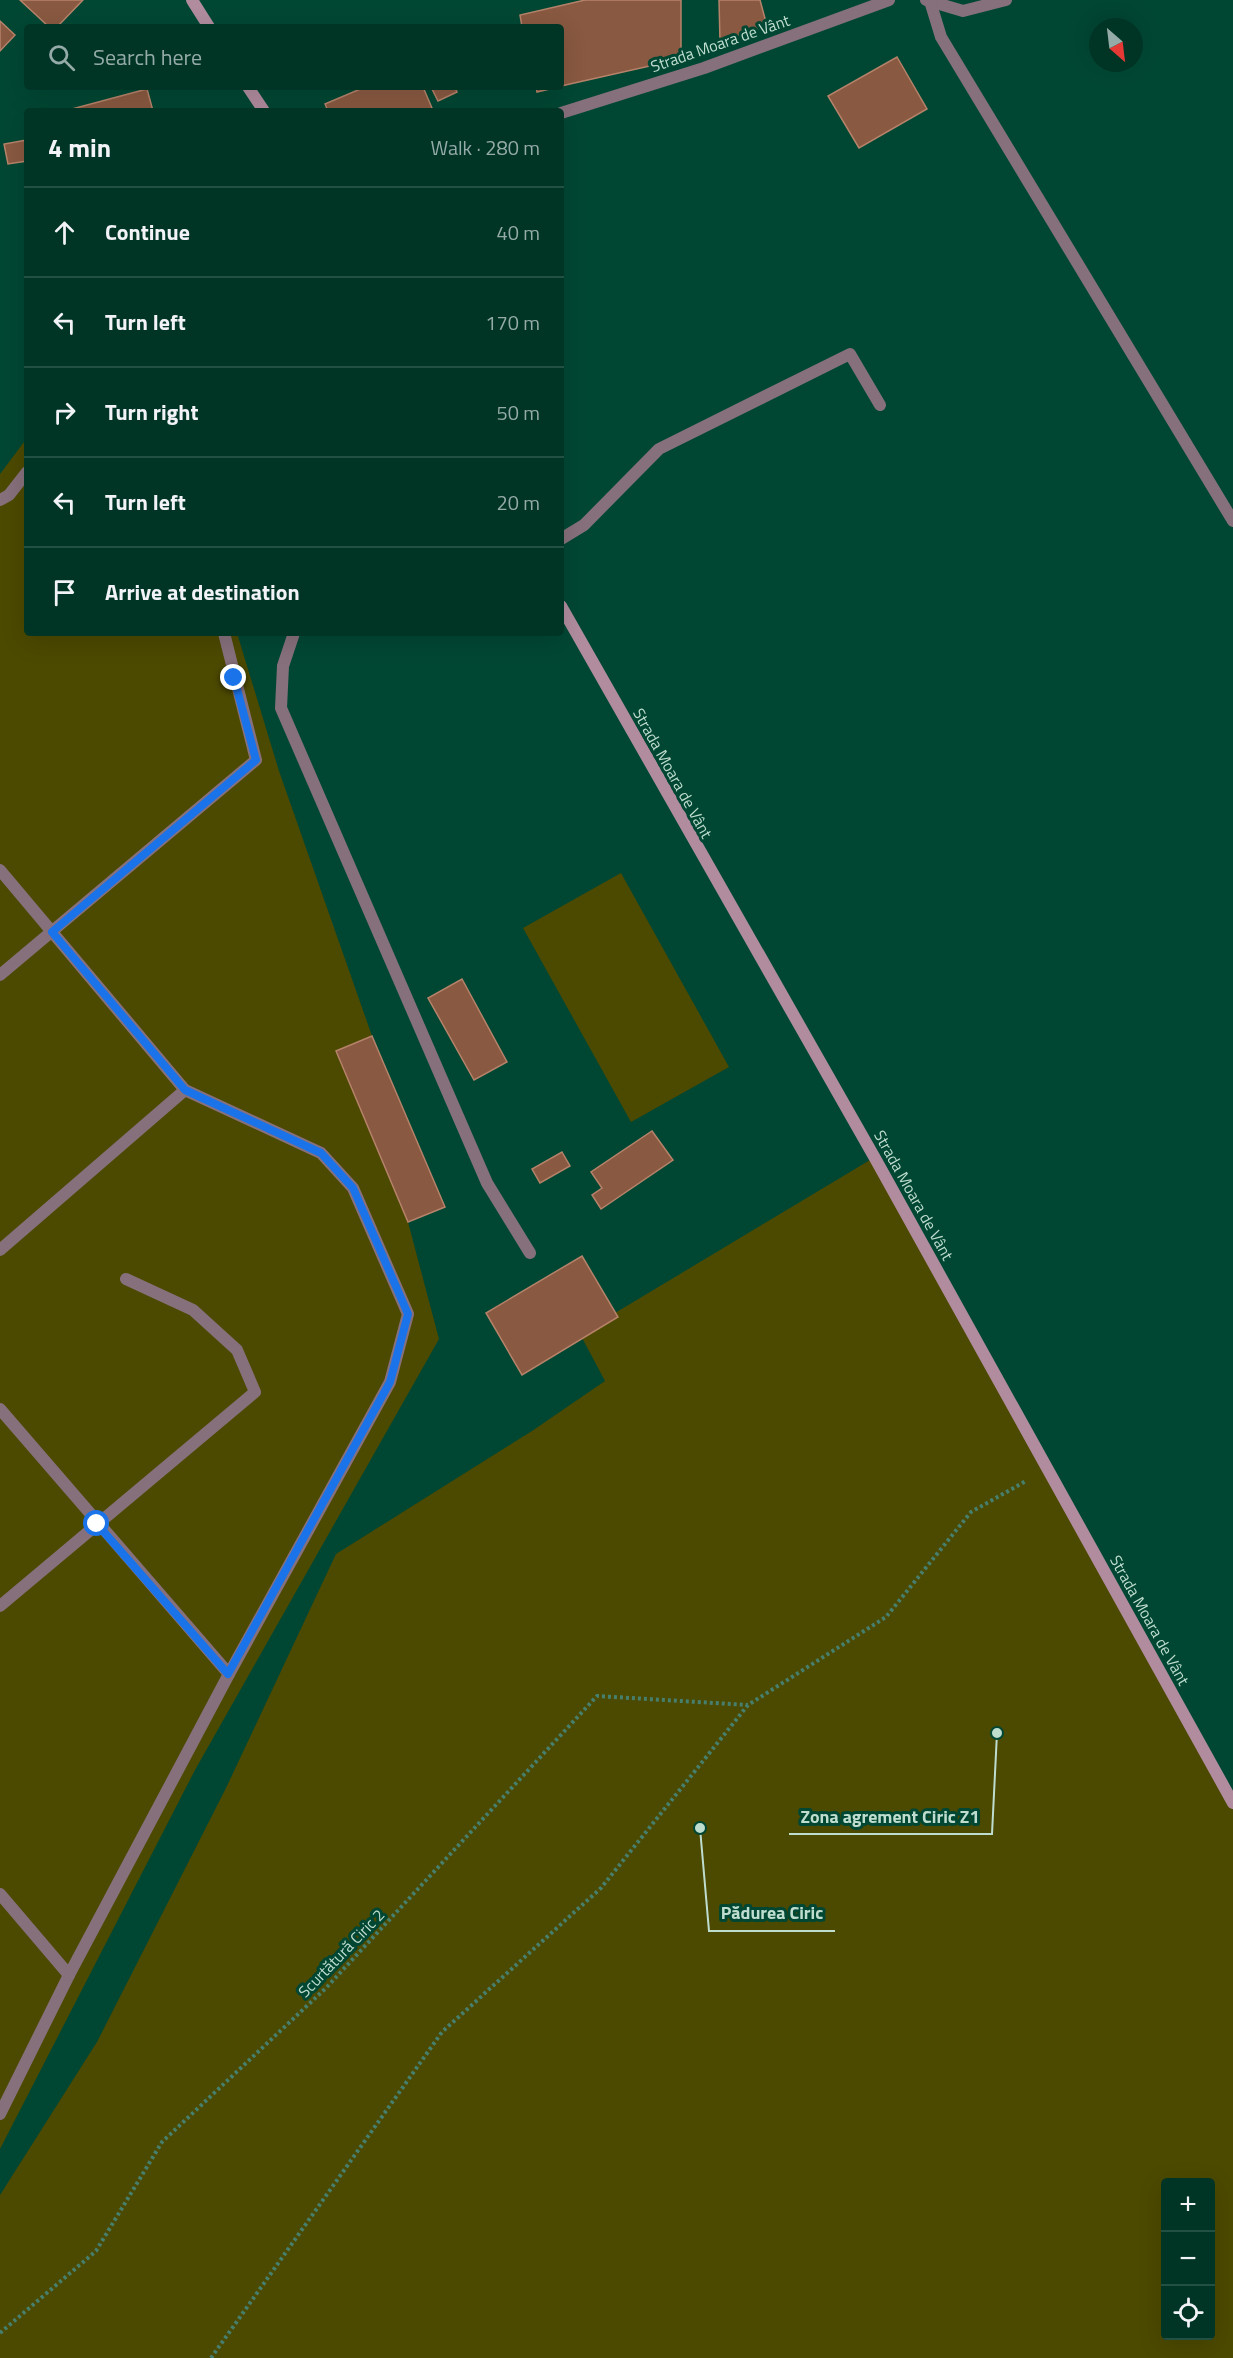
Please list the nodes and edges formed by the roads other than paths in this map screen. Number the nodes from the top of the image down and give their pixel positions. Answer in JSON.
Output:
{"nodes":[{"id":1,"x":192,"y":0,"type":"edge"},
{"id":2,"x":888,"y":0,"type":"edge"},
{"id":3,"x":1006,"y":0,"type":"edge"},
{"id":4,"x":927,"y":1,"type":"edge"},
{"id":5,"x":207,"y":24,"type":"edge"},
{"id":6,"x":250,"y":90,"type":"edge"},
{"id":7,"x":262,"y":108,"type":"edge"},
{"id":8,"x":564,"y":112,"type":"edge"},
{"id":9,"x":880,"y":405,"type":"dead end"},
{"id":10,"x":24,"y":476,"type":"edge"},
{"id":11,"x":0,"y":500,"type":"edge"},
{"id":12,"x":1233,"y":521,"type":"edge"},
{"id":13,"x":564,"y":537,"type":"edge"},
{"id":14,"x":564,"y":611,"type":"edge"},
{"id":15,"x":225,"y":636,"type":"edge"},
{"id":16,"x":293,"y":636,"type":"edge"},
{"id":17,"x":0,"y":870,"type":"edge"},
{"id":18,"x":52,"y":932,"type":"junction"},
{"id":19,"x":0,"y":975,"type":"edge"},
{"id":20,"x":185,"y":1090,"type":"junction"},
{"id":21,"x":0,"y":1250,"type":"edge"},
{"id":22,"x":530,"y":1253,"type":"dead end"},
{"id":23,"x":126,"y":1278,"type":"dead end"},
{"id":24,"x":0,"y":1409,"type":"edge"},
{"id":25,"x":97,"y":1524,"type":"junction"},
{"id":26,"x":0,"y":1606,"type":"edge"},
{"id":27,"x":228,"y":1674,"type":"junction"},
{"id":28,"x":1233,"y":1803,"type":"edge"},
{"id":29,"x":0,"y":1894,"type":"edge"},
{"id":30,"x":69,"y":1975,"type":"junction"},
{"id":31,"x":0,"y":2114,"type":"edge"}],
"edges":[{"from":1,"to":5,"type":"main road"},
{"from":2,"to":8,"type":"street","name":"Strada Moara de Vânt"},
{"from":3,"to":4,"type":"street"},
{"from":4,"to":12,"type":"street"},
{"from":6,"to":7,"type":"main road"},
{"from":9,"to":13,"type":"street"},
{"from":10,"to":11,"type":"street"},
{"from":14,"to":28,"type":"main road","name":"Strada Moara de Vânt"},
{"from":15,"to":18,"type":"street"},
{"from":16,"to":22,"type":"street"},
{"from":17,"to":18,"type":"street"},
{"from":18,"to":19,"type":"street"},
{"from":18,"to":20,"type":"street"},
{"from":20,"to":21,"type":"street"},
{"from":20,"to":27,"type":"street"},
{"from":23,"to":25,"type":"street"},
{"from":24,"to":25,"type":"street"},
{"from":25,"to":26,"type":"street"},
{"from":25,"to":27,"type":"street"},
{"from":27,"to":30,"type":"street"},
{"from":29,"to":30,"type":"street"},
{"from":30,"to":31,"type":"street"}]}
